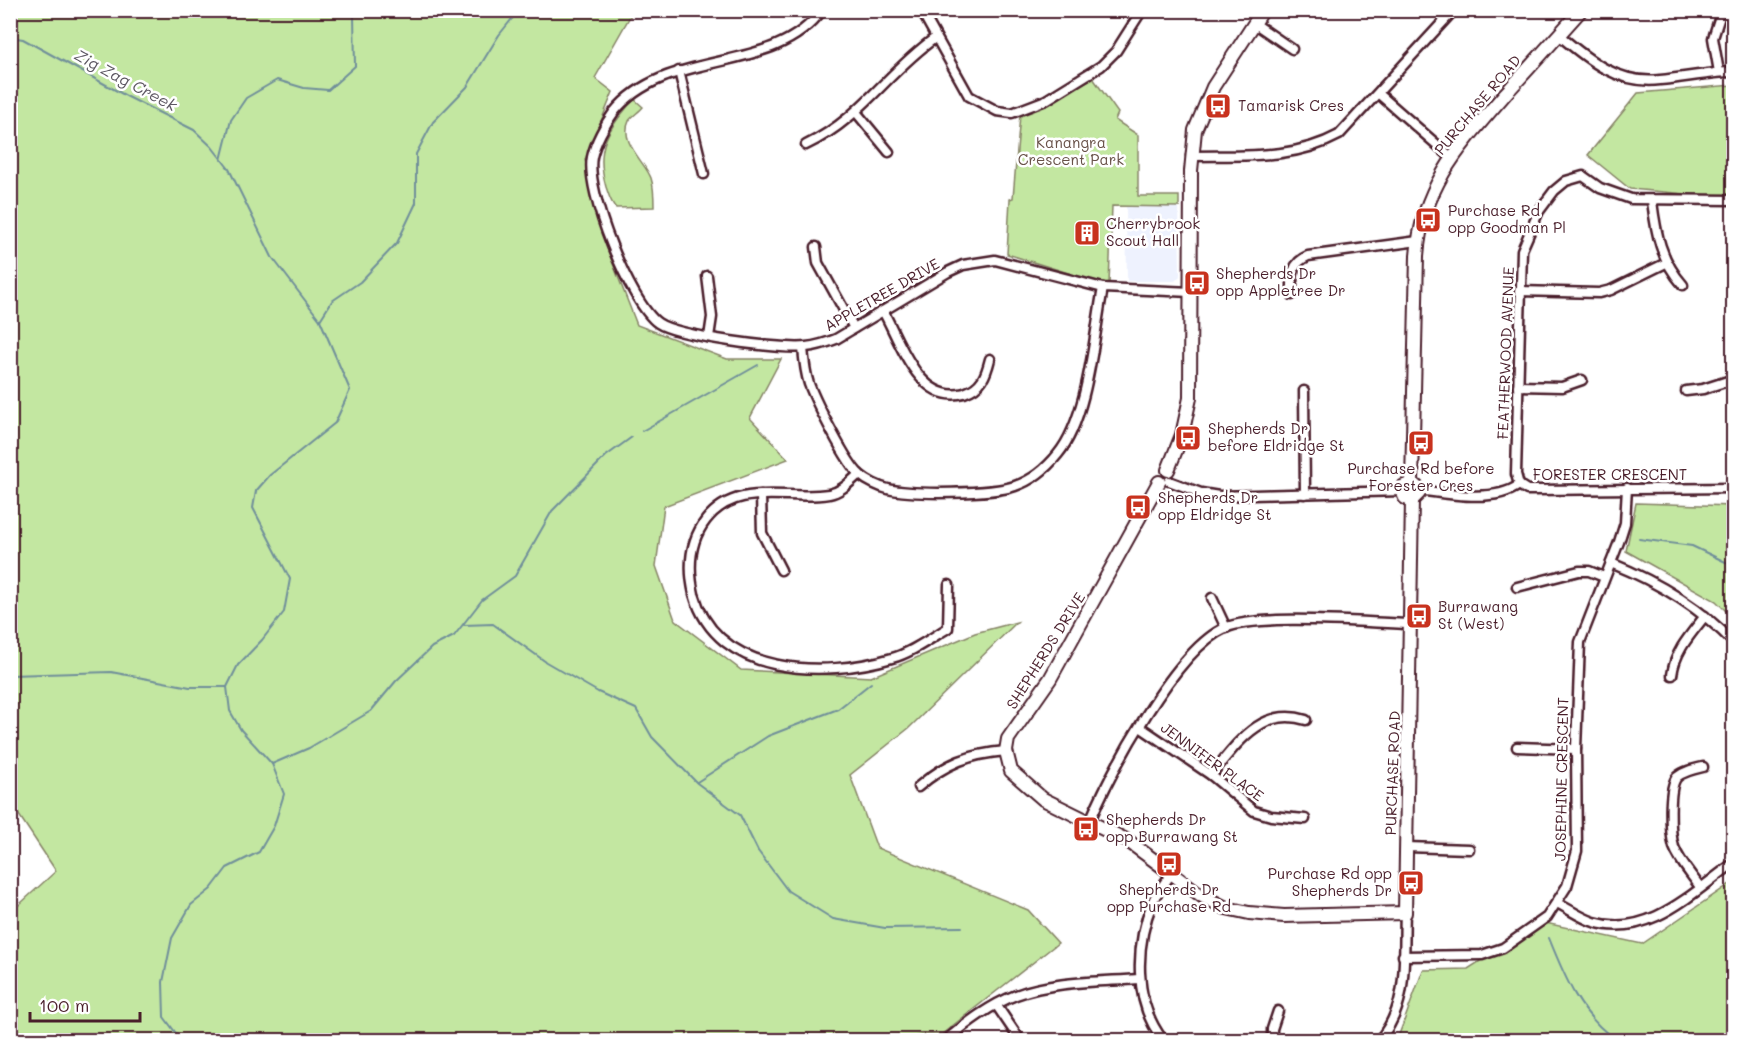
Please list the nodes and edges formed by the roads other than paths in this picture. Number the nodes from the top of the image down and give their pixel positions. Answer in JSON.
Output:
{"nodes":[{"id":1,"x":822,"y":10,"type":"edge"},
{"id":2,"x":921,"y":10,"type":"edge"},
{"id":3,"x":1142,"y":10,"type":"edge"},
{"id":4,"x":1263,"y":10,"type":"edge"},
{"id":5,"x":1454,"y":10,"type":"edge"},
{"id":6,"x":1581,"y":10,"type":"edge"},
{"id":7,"x":1722,"y":10,"type":"edge"},
{"id":8,"x":1254,"y":23,"type":"junction"},
{"id":9,"x":1559,"y":35,"type":"junction"},
{"id":10,"x":935,"y":38,"type":"junction"},
{"id":11,"x":1292,"y":49,"type":"dead end"},
{"id":12,"x":679,"y":71,"type":"junction"},
{"id":13,"x":1719,"y":72,"type":"junction"},
{"id":14,"x":1734,"y":72,"type":"edge"},
{"id":15,"x":1379,"y":94,"type":"junction"},
{"id":16,"x":856,"y":112,"type":"junction"},
{"id":17,"x":806,"y":145,"type":"dead end"},
{"id":18,"x":890,"y":152,"type":"dead end"},
{"id":19,"x":1191,"y":156,"type":"junction"},
{"id":20,"x":1451,"y":157,"type":"junction"},
{"id":21,"x":704,"y":174,"type":"dead end"},
{"id":22,"x":1734,"y":200,"type":"edge"},
{"id":23,"x":1652,"y":201,"type":"junction"},
{"id":24,"x":1418,"y":241,"type":"junction"},
{"id":25,"x":816,"y":247,"type":"dead end"},
{"id":26,"x":1666,"y":262,"type":"junction"},
{"id":27,"x":707,"y":276,"type":"dead end"},
{"id":28,"x":1683,"y":285,"type":"dead end"},
{"id":29,"x":1103,"y":288,"type":"junction"},
{"id":30,"x":1519,"y":291,"type":"junction"},
{"id":31,"x":1191,"y":292,"type":"junction"},
{"id":32,"x":1292,"y":295,"type":"dead end"},
{"id":33,"x":883,"y":311,"type":"junction"},
{"id":34,"x":854,"y":328,"type":"junction"},
{"id":35,"x":709,"y":338,"type":"junction"},
{"id":36,"x":803,"y":348,"type":"junction"},
{"id":37,"x":990,"y":359,"type":"dead end"},
{"id":38,"x":1734,"y":379,"type":"edge"},
{"id":39,"x":1582,"y":380,"type":"dead end"},
{"id":40,"x":1518,"y":386,"type":"junction"},
{"id":41,"x":1304,"y":391,"type":"dead end"},
{"id":42,"x":1686,"y":391,"type":"dead end"},
{"id":43,"x":859,"y":474,"type":"junction"},
{"id":44,"x":1166,"y":478,"type":"junction"},
{"id":45,"x":1519,"y":485,"type":"junction"},
{"id":46,"x":1627,"y":488,"type":"junction"},
{"id":47,"x":1734,"y":488,"type":"edge"},
{"id":48,"x":1411,"y":491,"type":"junction"},
{"id":49,"x":1305,"y":494,"type":"junction"},
{"id":50,"x":761,"y":495,"type":"junction"},
{"id":51,"x":1611,"y":562,"type":"junction"},
{"id":52,"x":781,"y":570,"type":"dead end"},
{"id":53,"x":1604,"y":577,"type":"junction"},
{"id":54,"x":949,"y":585,"type":"dead end"},
{"id":55,"x":1517,"y":587,"type":"dead end"},
{"id":56,"x":1212,"y":598,"type":"dead end"},
{"id":57,"x":1705,"y":616,"type":"junction"},
{"id":58,"x":1411,"y":624,"type":"junction"},
{"id":59,"x":1226,"y":628,"type":"junction"},
{"id":60,"x":1734,"y":643,"type":"edge"},
{"id":61,"x":1672,"y":675,"type":"dead end"},
{"id":62,"x":1306,"y":720,"type":"dead end"},
{"id":63,"x":1140,"y":727,"type":"junction"},
{"id":64,"x":1517,"y":747,"type":"dead end"},
{"id":65,"x":1576,"y":749,"type":"junction"},
{"id":66,"x":1006,"y":751,"type":"junction"},
{"id":67,"x":1703,"y":767,"type":"dead end"},
{"id":68,"x":1211,"y":775,"type":"junction"},
{"id":69,"x":918,"y":787,"type":"dead end"},
{"id":70,"x":1305,"y":819,"type":"dead end"},
{"id":71,"x":1089,"y":823,"type":"junction"},
{"id":72,"x":1406,"y":848,"type":"junction"},
{"id":73,"x":1469,"y":849,"type":"dead end"},
{"id":74,"x":1734,"y":863,"type":"edge"},
{"id":75,"x":1171,"y":874,"type":"junction"},
{"id":76,"x":1700,"y":887,"type":"junction"},
{"id":77,"x":1557,"y":903,"type":"junction"},
{"id":78,"x":1405,"y":913,"type":"junction"},
{"id":79,"x":1403,"y":956,"type":"junction"},
{"id":80,"x":1140,"y":979,"type":"junction"},
{"id":81,"x":997,"y":1006,"type":"junction"},
{"id":82,"x":1278,"y":1011,"type":"dead end"},
{"id":83,"x":946,"y":1041,"type":"edge"},
{"id":84,"x":1020,"y":1041,"type":"edge"},
{"id":85,"x":1163,"y":1041,"type":"edge"},
{"id":86,"x":1272,"y":1041,"type":"edge"},
{"id":87,"x":1379,"y":1041,"type":"edge"}],
"edges":[{"from":1,"to":12,"type":"street","name":"APPLETREE DRIVE"},
{"from":2,"to":10,"type":"street"},
{"from":3,"to":10,"type":"street"},
{"from":4,"to":8,"type":"main road","name":"SHEPHERDS DRIVE"},
{"from":5,"to":15,"type":"street"},
{"from":6,"to":9,"type":"main road","name":"PURCHASE ROAD"},
{"from":7,"to":13,"type":"street"},
{"from":8,"to":11,"type":"street"},
{"from":8,"to":19,"type":"main road","name":"SHEPHERDS DRIVE"},
{"from":9,"to":13,"type":"street"},
{"from":9,"to":20,"type":"main road","name":"PURCHASE ROAD"},
{"from":10,"to":16,"type":"street"},
{"from":12,"to":21,"type":"street"},
{"from":12,"to":35,"type":"street","name":"APPLETREE DRIVE"},
{"from":13,"to":14,"type":"street"},
{"from":15,"to":19,"type":"street"},
{"from":15,"to":20,"type":"street"},
{"from":16,"to":17,"type":"street"},
{"from":16,"to":18,"type":"street"},
{"from":19,"to":31,"type":"main road","name":"SHEPHERDS DRIVE"},
{"from":20,"to":24,"type":"main road","name":"PURCHASE ROAD"},
{"from":22,"to":23,"type":"street"},
{"from":23,"to":26,"type":"street"},
{"from":23,"to":30,"type":"street","name":"FEATHERWOOD AVENUE"},
{"from":24,"to":32,"type":"street"},
{"from":24,"to":48,"type":"main road","name":"PURCHASE ROAD"},
{"from":25,"to":34,"type":"street"},
{"from":26,"to":28,"type":"street"},
{"from":26,"to":30,"type":"street"},
{"from":27,"to":35,"type":"street"},
{"from":29,"to":31,"type":"street","name":"APPLETREE DRIVE"},
{"from":29,"to":33,"type":"street","name":"APPLETREE DRIVE"},
{"from":29,"to":43,"type":"street"},
{"from":30,"to":40,"type":"street","name":"FEATHERWOOD AVENUE"},
{"from":31,"to":44,"type":"main road","name":"SHEPHERDS DRIVE"},
{"from":33,"to":34,"type":"street","name":"APPLETREE DRIVE"},
{"from":33,"to":37,"type":"street"},
{"from":34,"to":36,"type":"street","name":"APPLETREE DRIVE"},
{"from":35,"to":36,"type":"street","name":"APPLETREE DRIVE"},
{"from":36,"to":43,"type":"street"},
{"from":38,"to":42,"type":"street"},
{"from":39,"to":40,"type":"street"},
{"from":40,"to":45,"type":"street","name":"FEATHERWOOD AVENUE"},
{"from":41,"to":49,"type":"street"},
{"from":43,"to":50,"type":"street"},
{"from":44,"to":49,"type":"street","name":"FORESTER CRESCENT"},
{"from":44,"to":66,"type":"main road","name":"SHEPHERDS DRIVE"},
{"from":45,"to":46,"type":"street","name":"FORESTER CRESCENT"},
{"from":45,"to":48,"type":"street","name":"FORESTER CRESCENT"},
{"from":46,"to":47,"type":"street","name":"FORESTER CRESCENT"},
{"from":46,"to":51,"type":"street","name":"JOSEPHINE CRESCENT"},
{"from":48,"to":49,"type":"street","name":"FORESTER CRESCENT"},
{"from":48,"to":58,"type":"main road","name":"PURCHASE ROAD"},
{"from":50,"to":52,"type":"street"},
{"from":50,"to":54,"type":"street"},
{"from":51,"to":53,"type":"street","name":"JOSEPHINE CRESCENT"},
{"from":51,"to":57,"type":"street"},
{"from":53,"to":55,"type":"street"},
{"from":53,"to":65,"type":"street","name":"JOSEPHINE CRESCENT"},
{"from":56,"to":59,"type":"street"},
{"from":57,"to":60,"type":"street"},
{"from":57,"to":61,"type":"street"},
{"from":58,"to":59,"type":"street"},
{"from":58,"to":72,"type":"main road","name":"PURCHASE ROAD"},
{"from":59,"to":63,"type":"street"},
{"from":62,"to":68,"type":"street"},
{"from":63,"to":68,"type":"street","name":"JENNIFER PLACE"},
{"from":63,"to":71,"type":"street"},
{"from":64,"to":65,"type":"street"},
{"from":65,"to":77,"type":"street","name":"JOSEPHINE CRESCENT"},
{"from":66,"to":69,"type":"street"},
{"from":66,"to":71,"type":"main road"},
{"from":67,"to":76,"type":"street"},
{"from":68,"to":70,"type":"street","name":"JENNIFER PLACE"},
{"from":71,"to":75,"type":"main road"},
{"from":72,"to":73,"type":"street"},
{"from":72,"to":78,"type":"main road","name":"PURCHASE ROAD"},
{"from":74,"to":76,"type":"street"},
{"from":75,"to":78,"type":"main road"},
{"from":75,"to":80,"type":"street"},
{"from":76,"to":77,"type":"street"},
{"from":77,"to":79,"type":"street","name":"JOSEPHINE CRESCENT"},
{"from":78,"to":79,"type":"street","name":"PURCHASE ROAD"},
{"from":79,"to":87,"type":"street","name":"PURCHASE ROAD"},
{"from":80,"to":81,"type":"street"},
{"from":80,"to":85,"type":"street"},
{"from":81,"to":83,"type":"street"},
{"from":81,"to":84,"type":"street"},
{"from":82,"to":86,"type":"street"}]}
